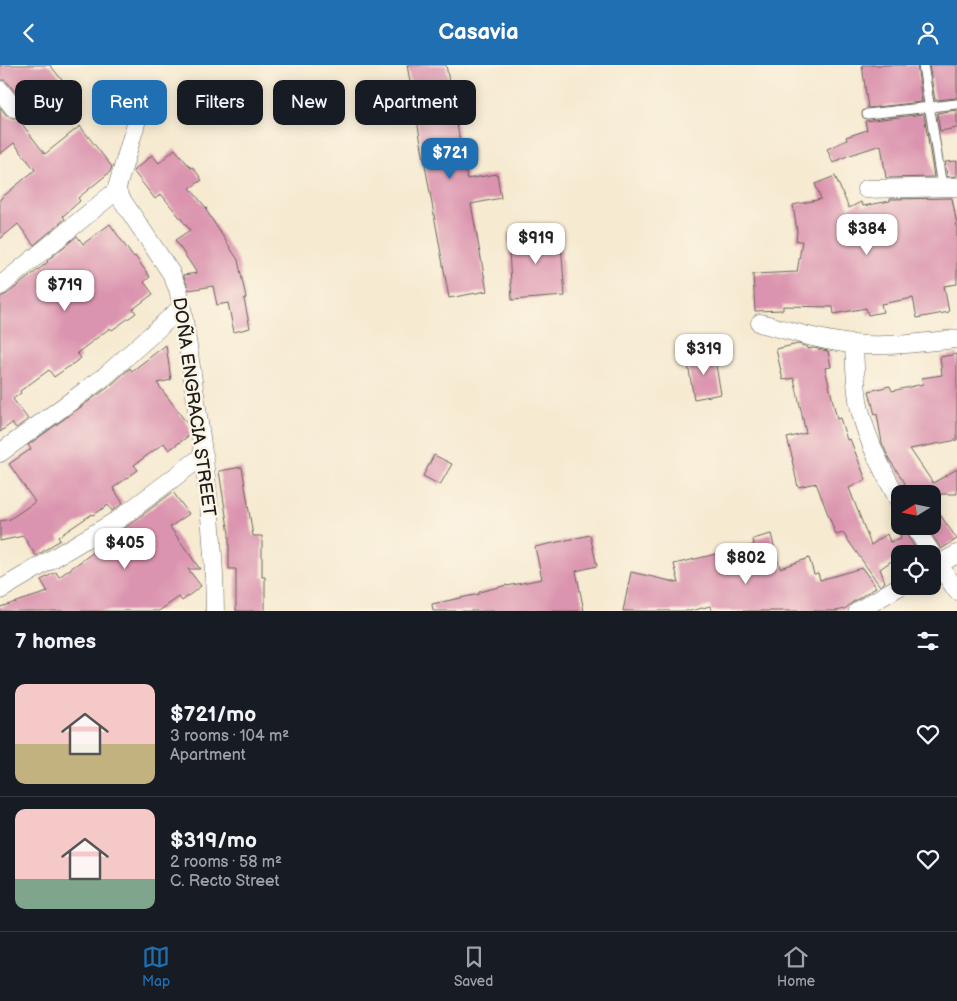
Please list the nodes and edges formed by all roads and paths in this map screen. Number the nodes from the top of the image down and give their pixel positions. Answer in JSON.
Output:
{"nodes":[{"id":1,"x":923,"y":65,"type":"edge"},
{"id":2,"x":0,"y":90,"type":"edge"},
{"id":3,"x":957,"y":104,"type":"edge"},
{"id":4,"x":14,"y":107,"type":"dead end"},
{"id":5,"x":929,"y":107,"type":"junction"},
{"id":6,"x":867,"y":114,"type":"dead end"},
{"id":7,"x":135,"y":125,"type":"edge"},
{"id":8,"x":950,"y":187,"type":"edge"},
{"id":9,"x":866,"y":189,"type":"dead end"},
{"id":10,"x":116,"y":191,"type":"junction"},
{"id":11,"x":0,"y":286,"type":"edge"},
{"id":12,"x":182,"y":307,"type":"junction"},
{"id":13,"x":760,"y":323,"type":"dead end"},
{"id":14,"x":957,"y":339,"type":"edge"},
{"id":15,"x":854,"y":344,"type":"junction"},
{"id":16,"x":0,"y":453,"type":"edge"},
{"id":17,"x":204,"y":455,"type":"junction"},
{"id":18,"x":891,"y":486,"type":"edge"},
{"id":19,"x":957,"y":554,"type":"edge"},
{"id":20,"x":941,"y":558,"type":"edge"},
{"id":21,"x":941,"y":569,"type":"edge"},
{"id":22,"x":0,"y":590,"type":"edge"},
{"id":23,"x":891,"y":591,"type":"edge"},
{"id":24,"x":957,"y":591,"type":"edge"},
{"id":25,"x":213,"y":610,"type":"edge"},
{"id":26,"x":858,"y":611,"type":"edge"}],
"edges":[{"from":1,"to":5,"type":"lane"},
{"from":2,"to":4,"type":"street"},
{"from":3,"to":5,"type":"lane"},
{"from":5,"to":6,"type":"lane"},
{"from":5,"to":8,"type":"lane"},
{"from":7,"to":10,"type":"street"},
{"from":8,"to":9,"type":"street"},
{"from":10,"to":11,"type":"street"},
{"from":10,"to":12,"type":"street","name":"DOÑA ENGRACIA STREET"},
{"from":12,"to":16,"type":"street"},
{"from":12,"to":17,"type":"street","name":"DOÑA ENGRACIA STREET"},
{"from":13,"to":15,"type":"street"},
{"from":14,"to":15,"type":"street"},
{"from":15,"to":18,"type":"street"},
{"from":17,"to":22,"type":"street"},
{"from":17,"to":25,"type":"street","name":"DOÑA ENGRACIA STREET"},
{"from":19,"to":20,"type":"street"},
{"from":21,"to":24,"type":"street"},
{"from":23,"to":26,"type":"street"}]}
